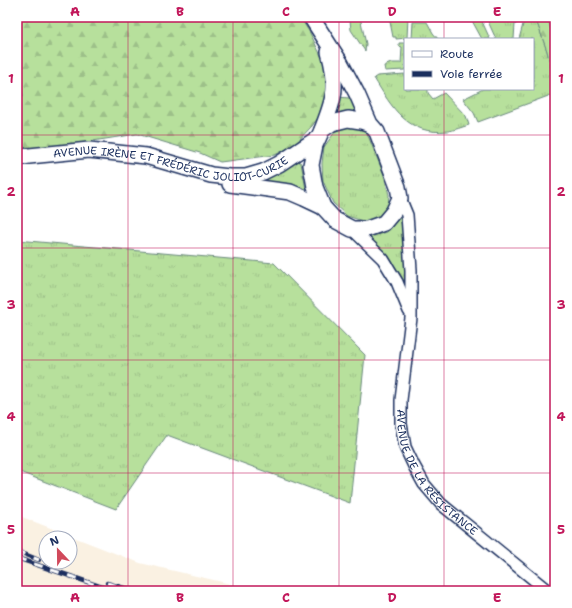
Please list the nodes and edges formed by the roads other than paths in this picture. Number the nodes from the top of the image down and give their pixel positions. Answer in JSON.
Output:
{"nodes":[{"id":1,"x":311,"y":17,"type":"edge"},
{"id":2,"x":326,"y":41,"type":"junction"},
{"id":3,"x":370,"y":124,"type":"junction"},
{"id":4,"x":320,"y":134,"type":"junction"},
{"id":5,"x":17,"y":158,"type":"edge"},
{"id":6,"x":17,"y":166,"type":"edge"},
{"id":7,"x":400,"y":198,"type":"junction"},
{"id":8,"x":323,"y":207,"type":"junction"},
{"id":9,"x":352,"y":229,"type":"junction"},
{"id":10,"x":411,"y":318,"type":"junction"},
{"id":11,"x":546,"y":589,"type":"edge"}],
"edges":[{"from":1,"to":2,"type":"main road"},
{"from":2,"to":3,"type":"main road"},
{"from":2,"to":4,"type":"main road"},
{"from":3,"to":4,"type":"main road"},
{"from":3,"to":7,"type":"main road"},
{"from":4,"to":5,"type":"main road","name":"AVENUE IRÈNE ET FRÉDÉRIC JOLIOT-CURIE"},
{"from":4,"to":8,"type":"main road"},
{"from":6,"to":8,"type":"main road","name":"AVENUE IRÈNE ET FRÉDÉRIC JOLIOT-CURIE"},
{"from":7,"to":9,"type":"main road"},
{"from":7,"to":10,"type":"street","name":"AVENUE DE LA RÉSISTANCE"},
{"from":8,"to":9,"type":"main road"},
{"from":9,"to":10,"type":"street","name":"AVENUE DE LA RÉSISTANCE"},
{"from":10,"to":11,"type":"street","name":"AVENUE DE LA RÉSISTANCE"}]}
